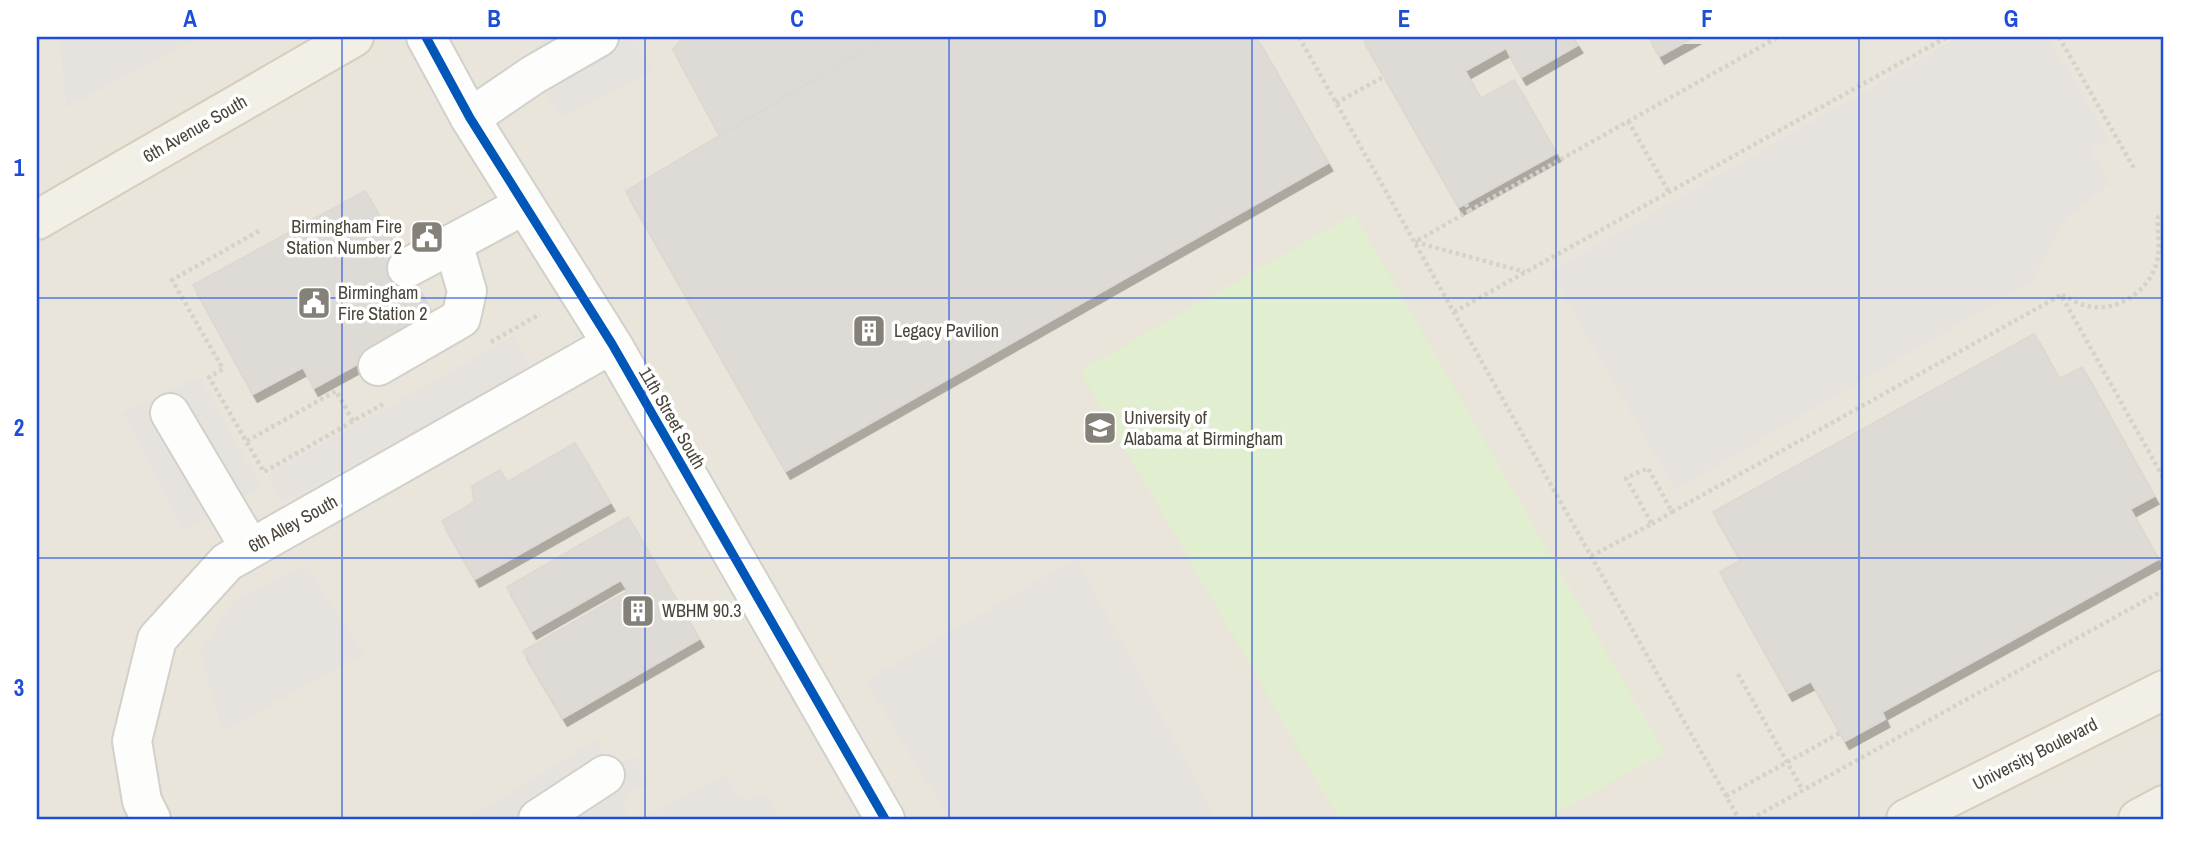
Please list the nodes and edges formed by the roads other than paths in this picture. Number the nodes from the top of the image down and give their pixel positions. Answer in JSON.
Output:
{"nodes":[{"id":1,"x":354,"y":37,"type":"edge"},
{"id":2,"x":426,"y":37,"type":"edge"},
{"id":3,"x":599,"y":37,"type":"edge"},
{"id":4,"x":470,"y":118,"type":"junction"},
{"id":5,"x":524,"y":205,"type":"junction"},
{"id":6,"x":37,"y":220,"type":"edge"},
{"id":7,"x":453,"y":243,"type":"junction"},
{"id":8,"x":407,"y":268,"type":"dead end"},
{"id":9,"x":612,"y":344,"type":"junction"},
{"id":10,"x":383,"y":383,"type":"road end"},
{"id":11,"x":170,"y":413,"type":"dead end"},
{"id":12,"x":250,"y":548,"type":"junction"},
{"id":13,"x":2164,"y":690,"type":"edge"},
{"id":14,"x":605,"y":775,"type":"dead end"},
{"id":15,"x":2164,"y":805,"type":"edge"},
{"id":16,"x":151,"y":819,"type":"edge"},
{"id":17,"x":538,"y":819,"type":"edge"},
{"id":18,"x":884,"y":819,"type":"edge"},
{"id":19,"x":1906,"y":819,"type":"edge"},
{"id":20,"x":2138,"y":819,"type":"edge"}],
"edges":[{"from":1,"to":6,"type":"main road","name":"6th Avenue South"},
{"from":2,"to":4,"type":"street","name":"11th Street South"},
{"from":3,"to":4,"type":"street"},
{"from":4,"to":5,"type":"street","name":"11th Street South"},
{"from":5,"to":7,"type":"street"},
{"from":5,"to":9,"type":"street","name":"11th Street South"},
{"from":7,"to":8,"type":"street"},
{"from":7,"to":10,"type":"street"},
{"from":9,"to":12,"type":"street","name":"6th Alley South"},
{"from":9,"to":18,"type":"street","name":"11th Street South"},
{"from":11,"to":12,"type":"street"},
{"from":12,"to":16,"type":"street","name":"6th Alley South"},
{"from":13,"to":19,"type":"main road","name":"University Boulevard"},
{"from":14,"to":17,"type":"street"},
{"from":15,"to":20,"type":"main road"}]}
